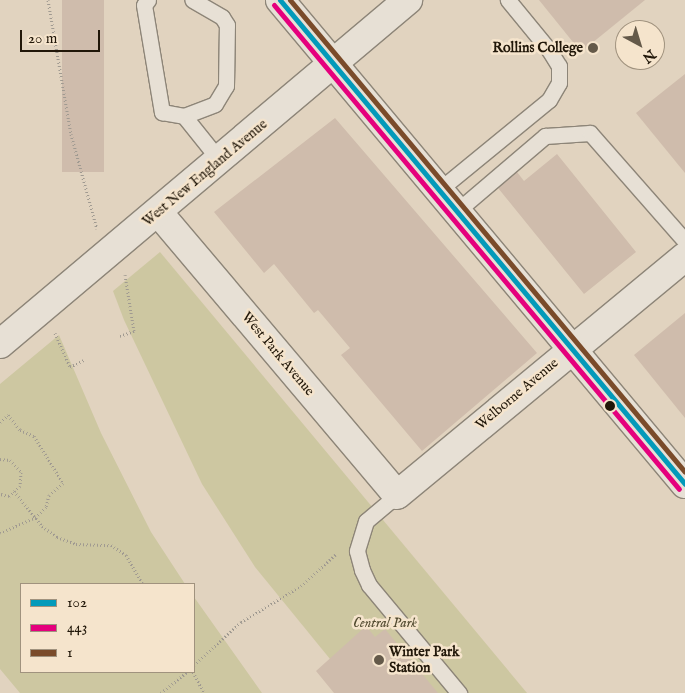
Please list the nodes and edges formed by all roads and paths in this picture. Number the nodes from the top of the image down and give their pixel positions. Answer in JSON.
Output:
{"nodes":[{"id":1,"x":48,"y":0,"type":"edge"},
{"id":2,"x":148,"y":0,"type":"edge"},
{"id":3,"x":192,"y":0,"type":"edge"},
{"id":4,"x":280,"y":0,"type":"edge"},
{"id":5,"x":408,"y":0,"type":"edge"},
{"id":6,"x":508,"y":0,"type":"edge"},
{"id":7,"x":333,"y":64,"type":"junction"},
{"id":8,"x":184,"y":116,"type":"junction"},
{"id":9,"x":220,"y":161,"type":"junction"},
{"id":10,"x":439,"y":190,"type":"junction"},
{"id":11,"x":158,"y":212,"type":"junction"},
{"id":12,"x":457,"y":212,"type":"junction"},
{"id":13,"x":97,"y":229,"type":"dead end"},
{"id":14,"x":685,"y":242,"type":"edge"},
{"id":15,"x":685,"y":257,"type":"edge"},
{"id":16,"x":125,"y":275,"type":"dead end"},
{"id":17,"x":55,"y":334,"type":"dead end"},
{"id":18,"x":120,"y":336,"type":"dead end"},
{"id":19,"x":0,"y":344,"type":"edge"},
{"id":20,"x":573,"y":350,"type":"junction"},
{"id":21,"x":84,"y":360,"type":"dead end"},
{"id":22,"x":0,"y":422,"type":"edge"},
{"id":23,"x":0,"y":459,"type":"edge"},
{"id":24,"x":685,"y":484,"type":"edge"},
{"id":25,"x":14,"y":491,"type":"junction"},
{"id":26,"x":0,"y":494,"type":"edge"},
{"id":27,"x":398,"y":495,"type":"junction"},
{"id":28,"x":36,"y":517,"type":"junction"},
{"id":29,"x":0,"y":533,"type":"edge"},
{"id":30,"x":338,"y":552,"type":"dead end"},
{"id":31,"x":142,"y":583,"type":"edge"},
{"id":32,"x":195,"y":664,"type":"edge"},
{"id":33,"x":186,"y":673,"type":"edge"},
{"id":34,"x":194,"y":673,"type":"edge"},
{"id":35,"x":161,"y":693,"type":"edge"},
{"id":36,"x":204,"y":693,"type":"edge"},
{"id":37,"x":459,"y":693,"type":"edge"}],
"edges":[{"from":1,"to":13,"type":"path"},
{"from":2,"to":8,"type":"lane"},
{"from":3,"to":8,"type":"lane"},
{"from":4,"to":7,"type":"street"},
{"from":5,"to":7,"type":"street","name":"West New England Avenue"},
{"from":6,"to":10,"type":"lane"},
{"from":7,"to":9,"type":"street","name":"West New England Avenue"},
{"from":7,"to":10,"type":"street"},
{"from":8,"to":9,"type":"lane"},
{"from":9,"to":11,"type":"street","name":"West New England Avenue"},
{"from":10,"to":12,"type":"street"},
{"from":11,"to":19,"type":"street","name":"West New England Avenue"},
{"from":11,"to":27,"type":"street","name":"West Park Avenue"},
{"from":12,"to":14,"type":"lane"},
{"from":12,"to":20,"type":"street"},
{"from":15,"to":20,"type":"street","name":"Welborne Avenue"},
{"from":16,"to":18,"type":"path"},
{"from":17,"to":21,"type":"path"},
{"from":20,"to":24,"type":"street"},
{"from":20,"to":27,"type":"street","name":"Welborne Avenue"},
{"from":22,"to":28,"type":"path"},
{"from":23,"to":25,"type":"path"},
{"from":25,"to":26,"type":"path"},
{"from":25,"to":28,"type":"path"},
{"from":27,"to":37,"type":"lane"},
{"from":28,"to":29,"type":"path"},
{"from":28,"to":31,"type":"path"},
{"from":30,"to":32,"type":"path"},
{"from":33,"to":35,"type":"path"},
{"from":34,"to":36,"type":"path"}]}
